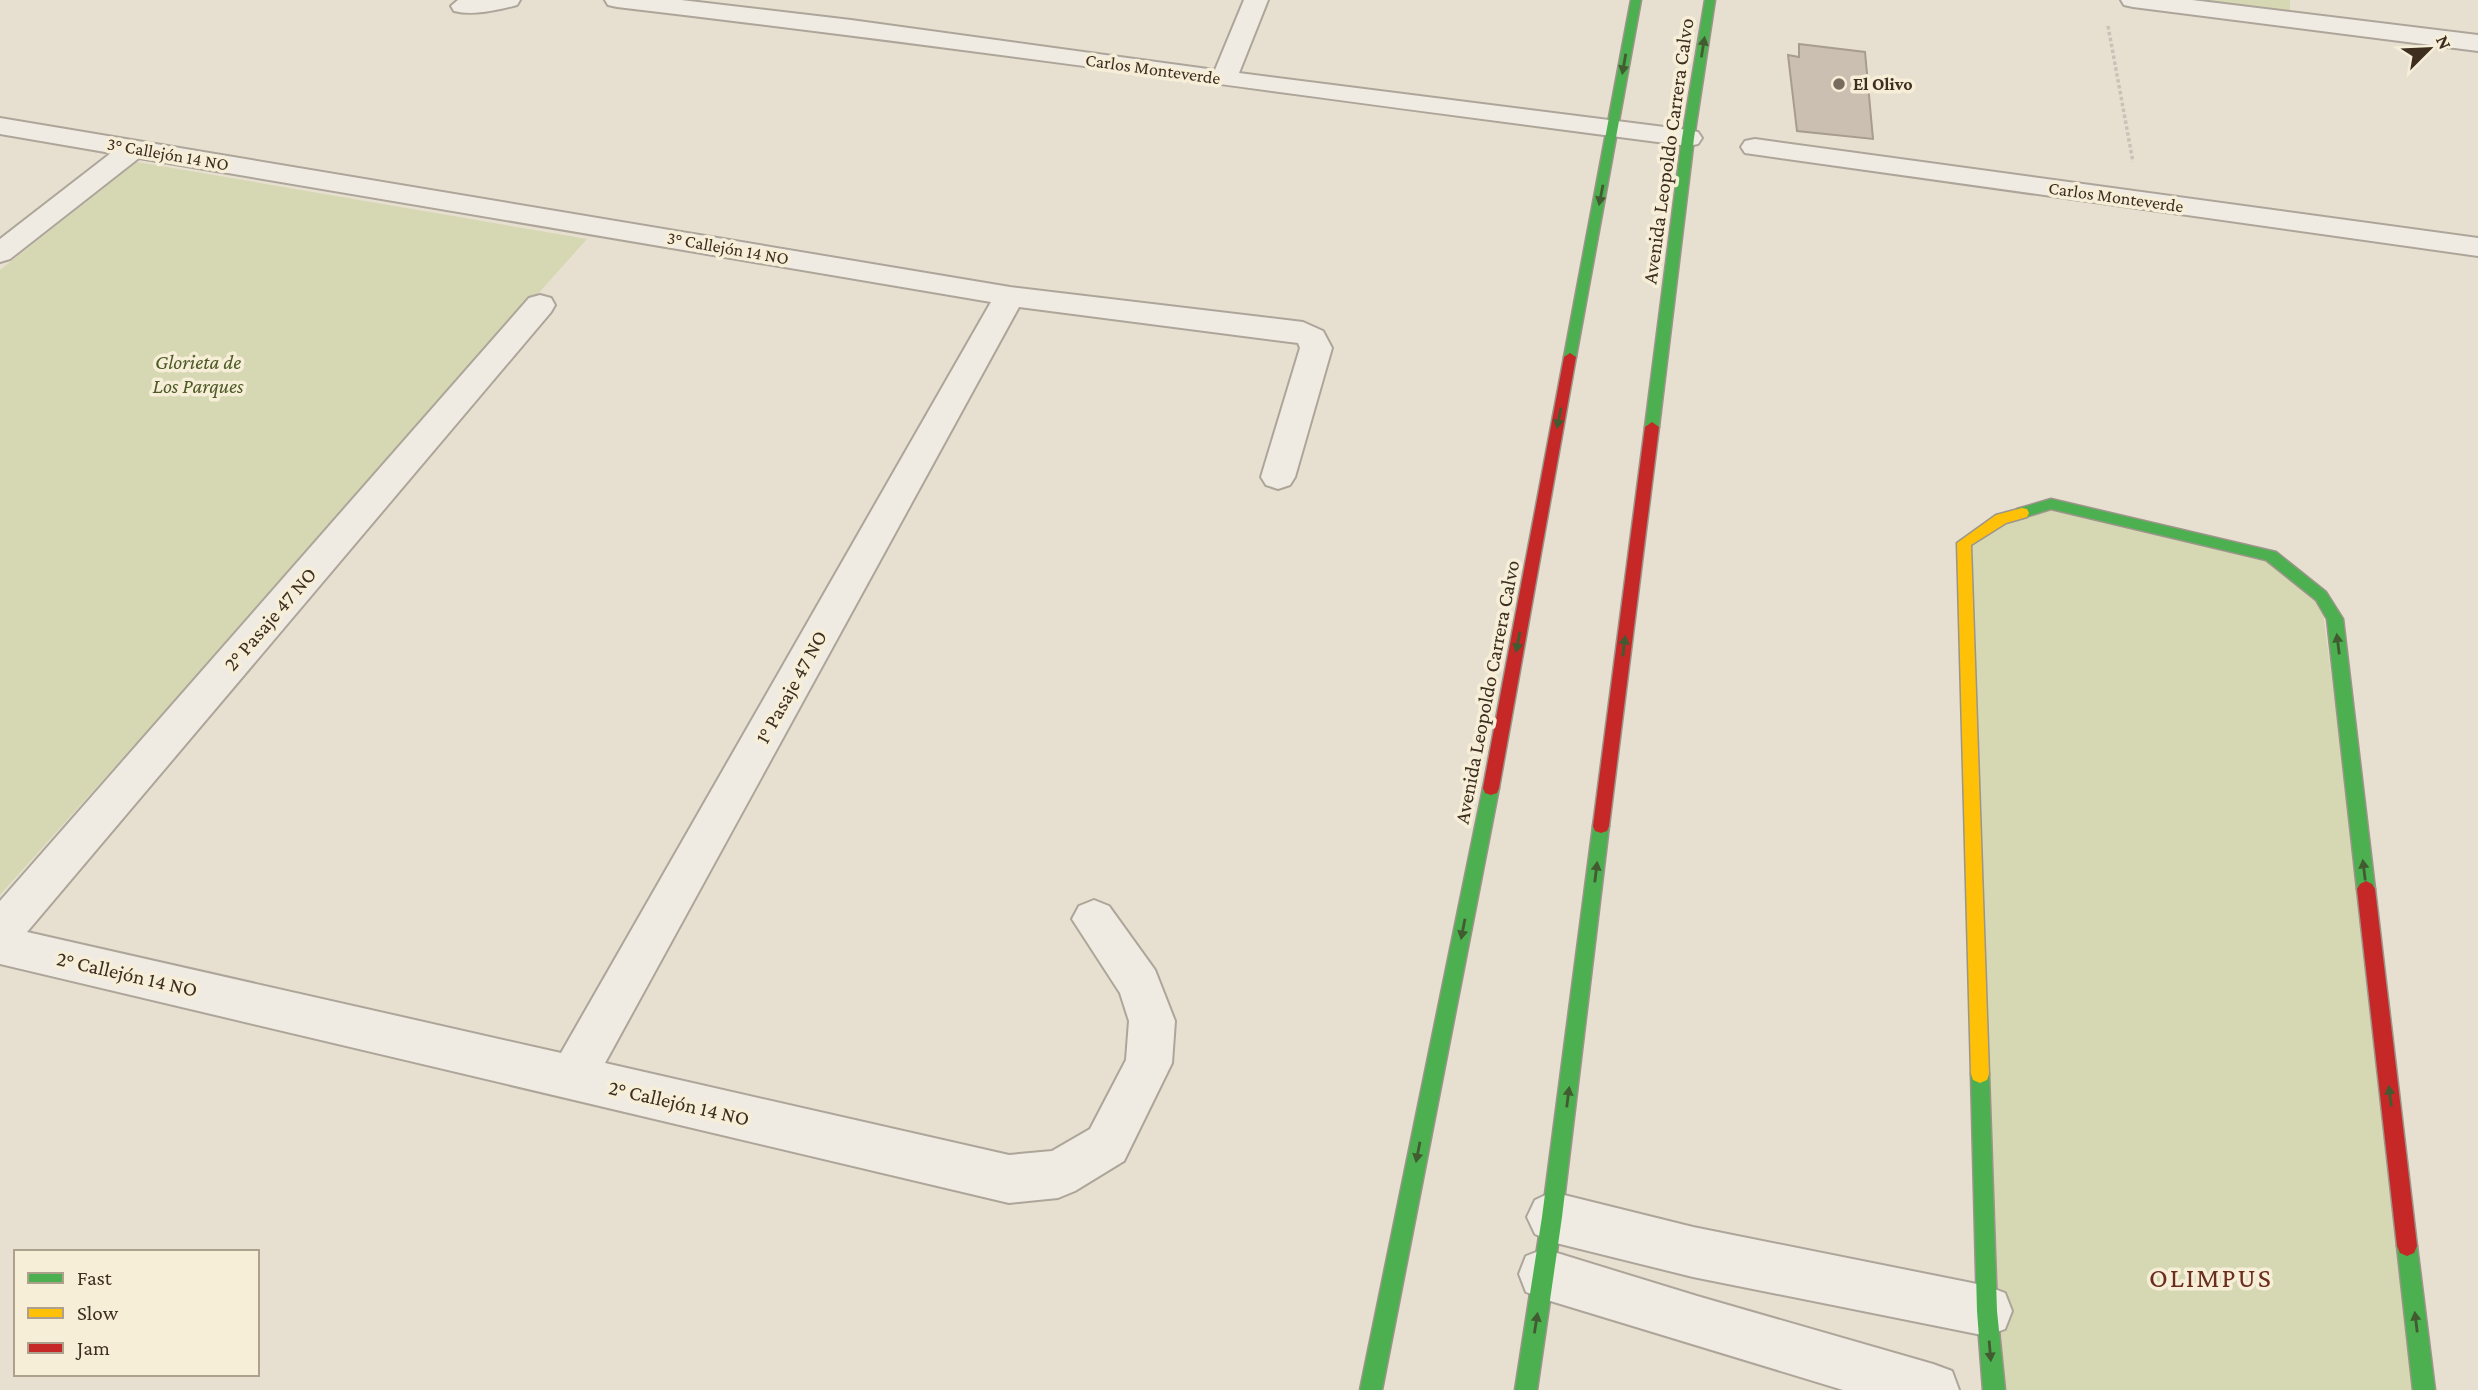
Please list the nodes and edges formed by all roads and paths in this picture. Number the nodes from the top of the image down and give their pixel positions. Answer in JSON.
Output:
{"nodes":[{"id":1,"x":508,"y":0,"type":"edge"},
{"id":2,"x":617,"y":0,"type":"edge"},
{"id":3,"x":1256,"y":0,"type":"edge"},
{"id":4,"x":1636,"y":0,"type":"edge"},
{"id":5,"x":1710,"y":0,"type":"edge"},
{"id":6,"x":2133,"y":0,"type":"edge"},
{"id":7,"x":463,"y":6,"type":"dead end"},
{"id":8,"x":2106,"y":13,"type":"dead end"},
{"id":9,"x":2478,"y":43,"type":"edge"},
{"id":10,"x":1224,"y":79,"type":"junction"},
{"id":11,"x":0,"y":126,"type":"edge"},
{"id":12,"x":1613,"y":128,"type":"junction"},
{"id":13,"x":1688,"y":138,"type":"junction"},
{"id":14,"x":134,"y":148,"type":"junction"},
{"id":15,"x":1755,"y":148,"type":"dead end"},
{"id":16,"x":2140,"y":201,"type":"junction"},
{"id":17,"x":2478,"y":247,"type":"edge"},
{"id":18,"x":0,"y":253,"type":"edge"},
{"id":19,"x":1010,"y":296,"type":"junction"},
{"id":20,"x":540,"y":305,"type":"dead end"},
{"id":21,"x":1278,"y":477,"type":"dead end"},
{"id":22,"x":1094,"y":919,"type":"dead end"},
{"id":23,"x":0,"y":932,"type":"edge"},
{"id":24,"x":0,"y":945,"type":"edge"},
{"id":25,"x":572,"y":1078,"type":"junction"},
{"id":26,"x":1552,"y":1217,"type":"junction"},
{"id":27,"x":1544,"y":1274,"type":"junction"},
{"id":28,"x":1987,"y":1311,"type":"junction"},
{"id":29,"x":1371,"y":1390,"type":"edge"},
{"id":30,"x":1526,"y":1390,"type":"edge"},
{"id":31,"x":1933,"y":1390,"type":"edge"},
{"id":32,"x":1994,"y":1390,"type":"edge"},
{"id":33,"x":2424,"y":1390,"type":"edge"}],
"edges":[{"from":1,"to":7,"type":"street"},
{"from":2,"to":10,"type":"street","name":"Carlos Monteverde"},
{"from":3,"to":10,"type":"street"},
{"from":4,"to":12,"type":"main road","name":"Avenida Leopoldo Carrera Calvo","one_way":true},
{"from":13,"to":5,"type":"main road","name":"Avenida Leopoldo Carrera Calvo","one_way":true},
{"from":6,"to":9,"type":"street"},
{"from":8,"to":16,"type":"path"},
{"from":10,"to":12,"type":"street","name":"Carlos Monteverde"},
{"from":11,"to":14,"type":"street","name":"3° Callejón 14 NO"},
{"from":12,"to":13,"type":"street","name":"Carlos Monteverde"},
{"from":12,"to":29,"type":"main road","name":"Avenida Leopoldo Carrera Calvo","one_way":true},
{"from":26,"to":13,"type":"main road","name":"Avenida Leopoldo Carrera Calvo","one_way":true},
{"from":14,"to":18,"type":"street"},
{"from":14,"to":19,"type":"street","name":"3° Callejón 14 NO"},
{"from":15,"to":16,"type":"street","name":"Carlos Monteverde"},
{"from":16,"to":17,"type":"street","name":"Carlos Monteverde"},
{"from":19,"to":21,"type":"street","name":"3° Callejón 14 NO"},
{"from":19,"to":25,"type":"street","name":"1° Pasaje 47 NO"},
{"from":20,"to":23,"type":"street","name":"2° Pasaje 47 NO"},
{"from":22,"to":25,"type":"street","name":"2° Callejón 14 NO"},
{"from":24,"to":25,"type":"street","name":"2° Callejón 14 NO"},
{"from":26,"to":27,"type":"main road","name":"Avenida Leopoldo Carrera Calvo"},
{"from":26,"to":28,"type":"street"},
{"from":30,"to":27,"type":"main road","name":"Avenida Leopoldo Carrera Calvo","one_way":true},
{"from":27,"to":31,"type":"street"},
{"from":28,"to":32,"type":"main road","one_way":true},
{"from":33,"to":28,"type":"main road","one_way":true}]}
